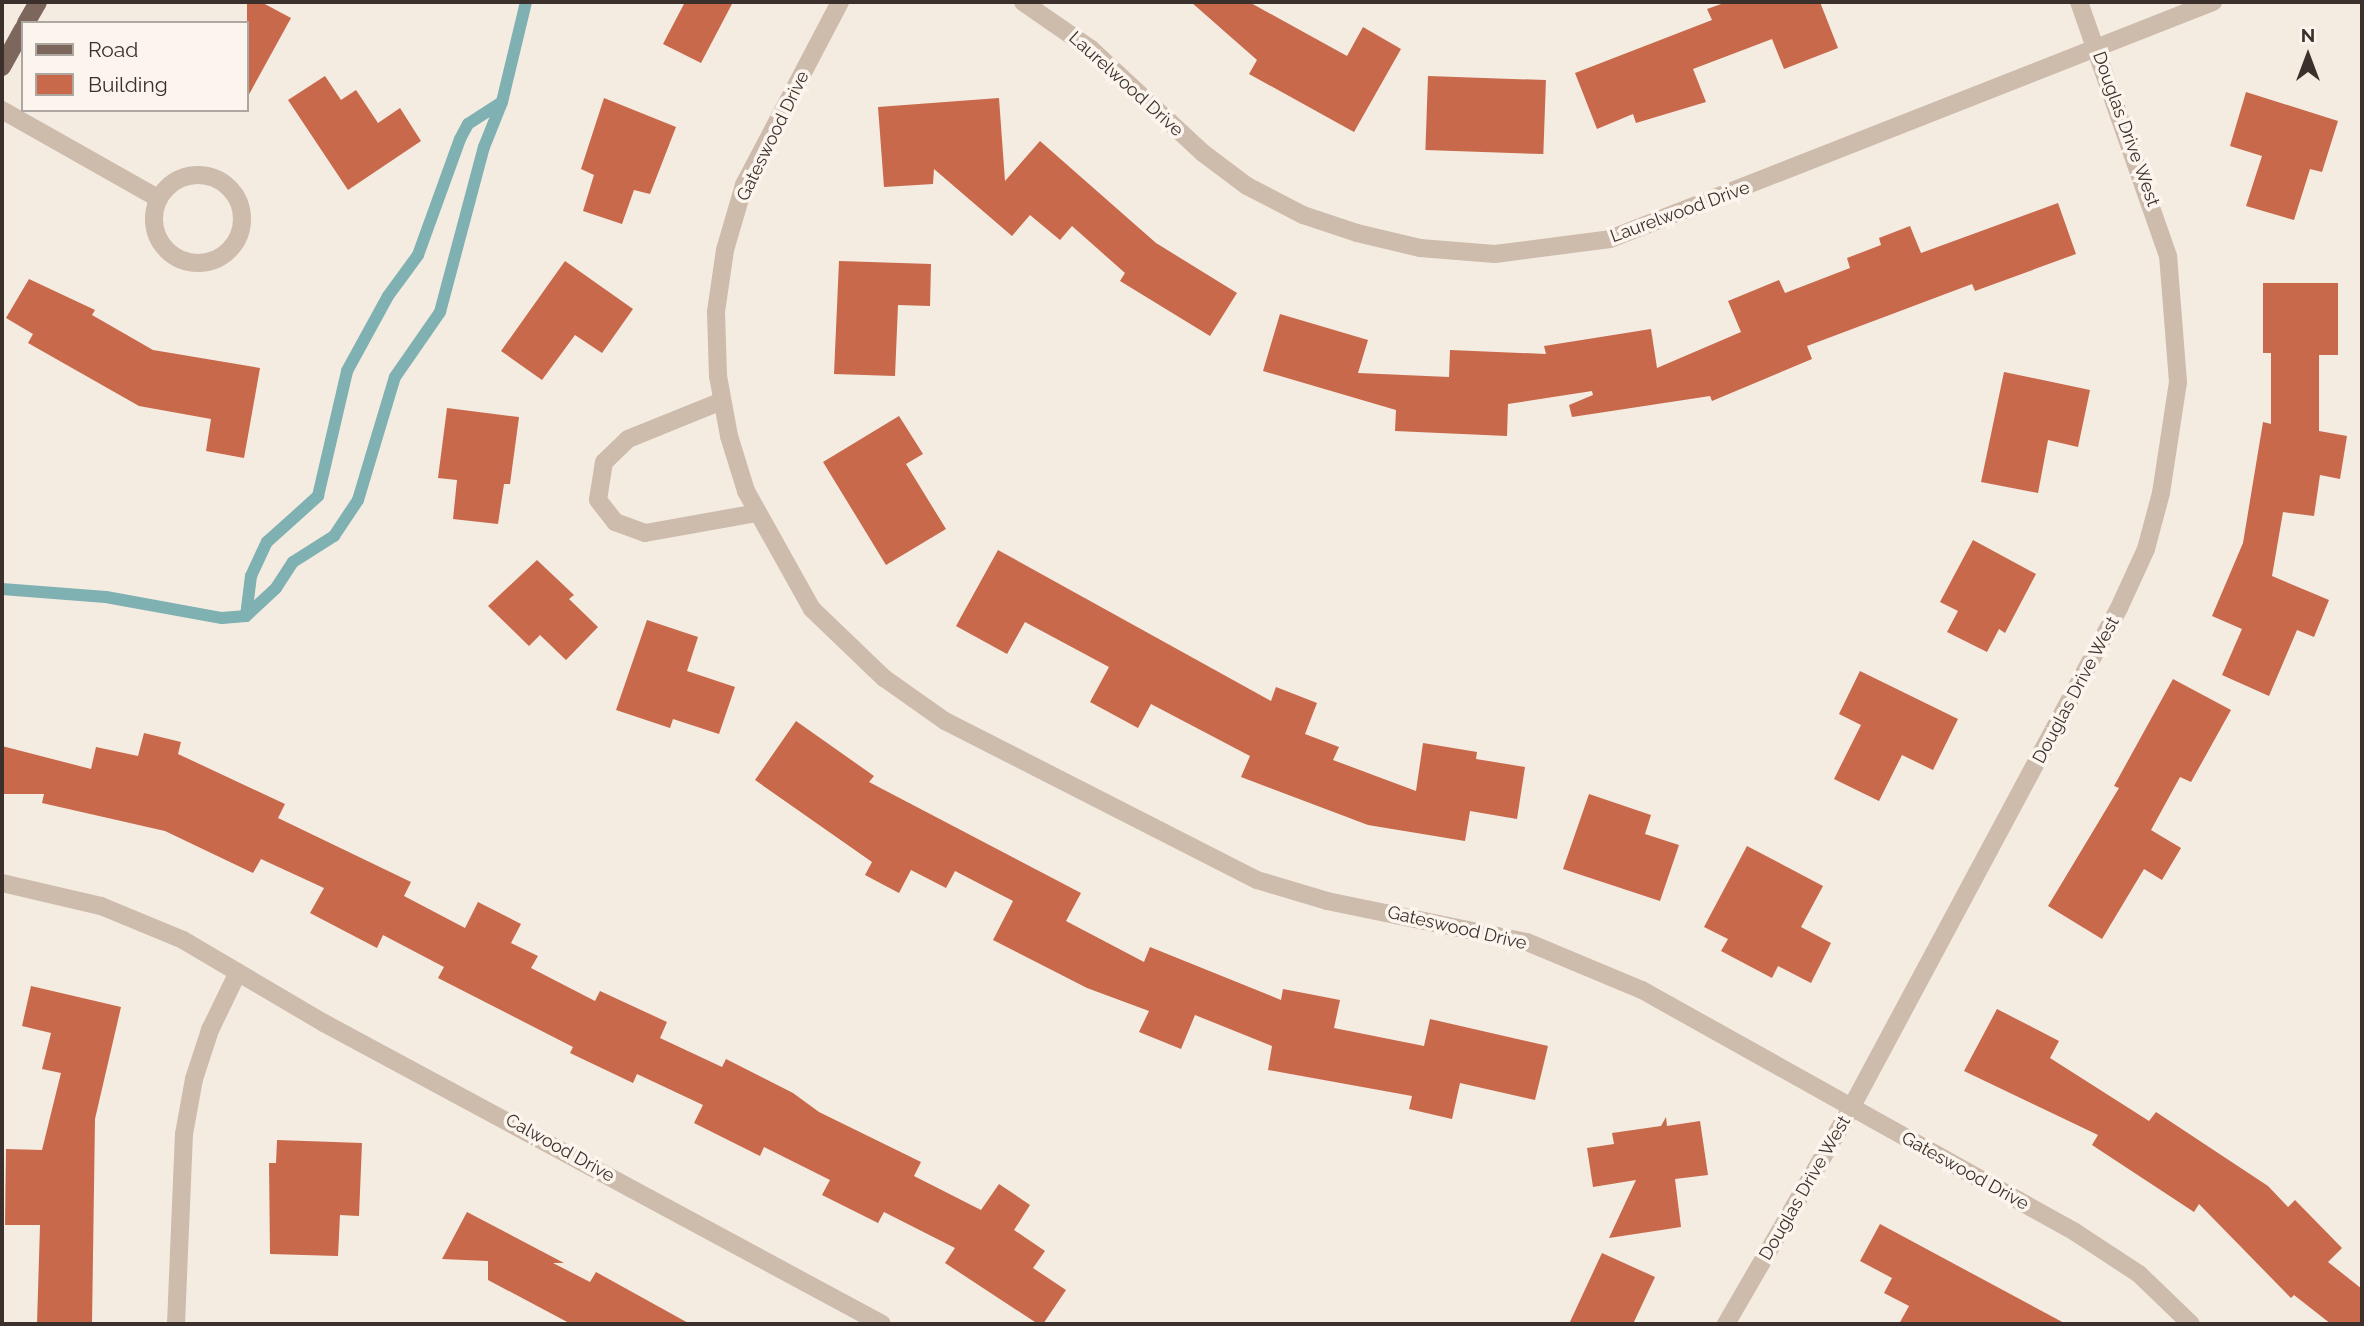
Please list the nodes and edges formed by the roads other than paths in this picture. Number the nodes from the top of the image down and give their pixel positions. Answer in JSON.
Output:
{"nodes":[{"id":1,"x":38,"y":2,"type":"edge"},
{"id":2,"x":840,"y":2,"type":"edge"},
{"id":3,"x":1023,"y":2,"type":"edge"},
{"id":4,"x":2078,"y":2,"type":"edge"},
{"id":5,"x":2213,"y":2,"type":"edge"},
{"id":6,"x":27,"y":21,"type":"edge"},
{"id":7,"x":21,"y":33,"type":"edge"},
{"id":8,"x":2096,"y":47,"type":"junction"},
{"id":9,"x":2,"y":67,"type":"edge"},
{"id":10,"x":2,"y":110,"type":"edge"},
{"id":11,"x":159,"y":199,"type":"junction"},
{"id":12,"x":722,"y":401,"type":"junction"},
{"id":13,"x":757,"y":513,"type":"junction"},
{"id":14,"x":2,"y":883,"type":"edge"},
{"id":15,"x":238,"y":972,"type":"junction"},
{"id":16,"x":1851,"y":1108,"type":"junction"},
{"id":17,"x":176,"y":1324,"type":"edge"},
{"id":18,"x":882,"y":1324,"type":"edge"},
{"id":19,"x":1726,"y":1324,"type":"edge"},
{"id":20,"x":2191,"y":1324,"type":"edge"}],
"edges":[{"from":1,"to":6,"type":"main road"},
{"from":2,"to":12,"type":"street","name":"Gateswood Drive"},
{"from":3,"to":8,"type":"street","name":"Laurelwood Drive"},
{"from":4,"to":8,"type":"street","name":"Douglas Drive West"},
{"from":5,"to":8,"type":"street","name":"Laurelwood Drive"},
{"from":7,"to":9,"type":"main road"},
{"from":8,"to":16,"type":"street","name":"Douglas Drive West"},
{"from":10,"to":11,"type":"street"},
{"from":11,"to":11,"type":"street"},
{"from":12,"to":13,"type":"street","name":"Gateswood Drive"},
{"from":12,"to":13,"type":"street"},
{"from":13,"to":16,"type":"street","name":"Gateswood Drive"},
{"from":14,"to":15,"type":"street","name":"Calwood Drive"},
{"from":15,"to":17,"type":"street"},
{"from":15,"to":18,"type":"street","name":"Calwood Drive"},
{"from":16,"to":19,"type":"street","name":"Douglas Drive West"},
{"from":16,"to":20,"type":"street","name":"Gateswood Drive"}]}
